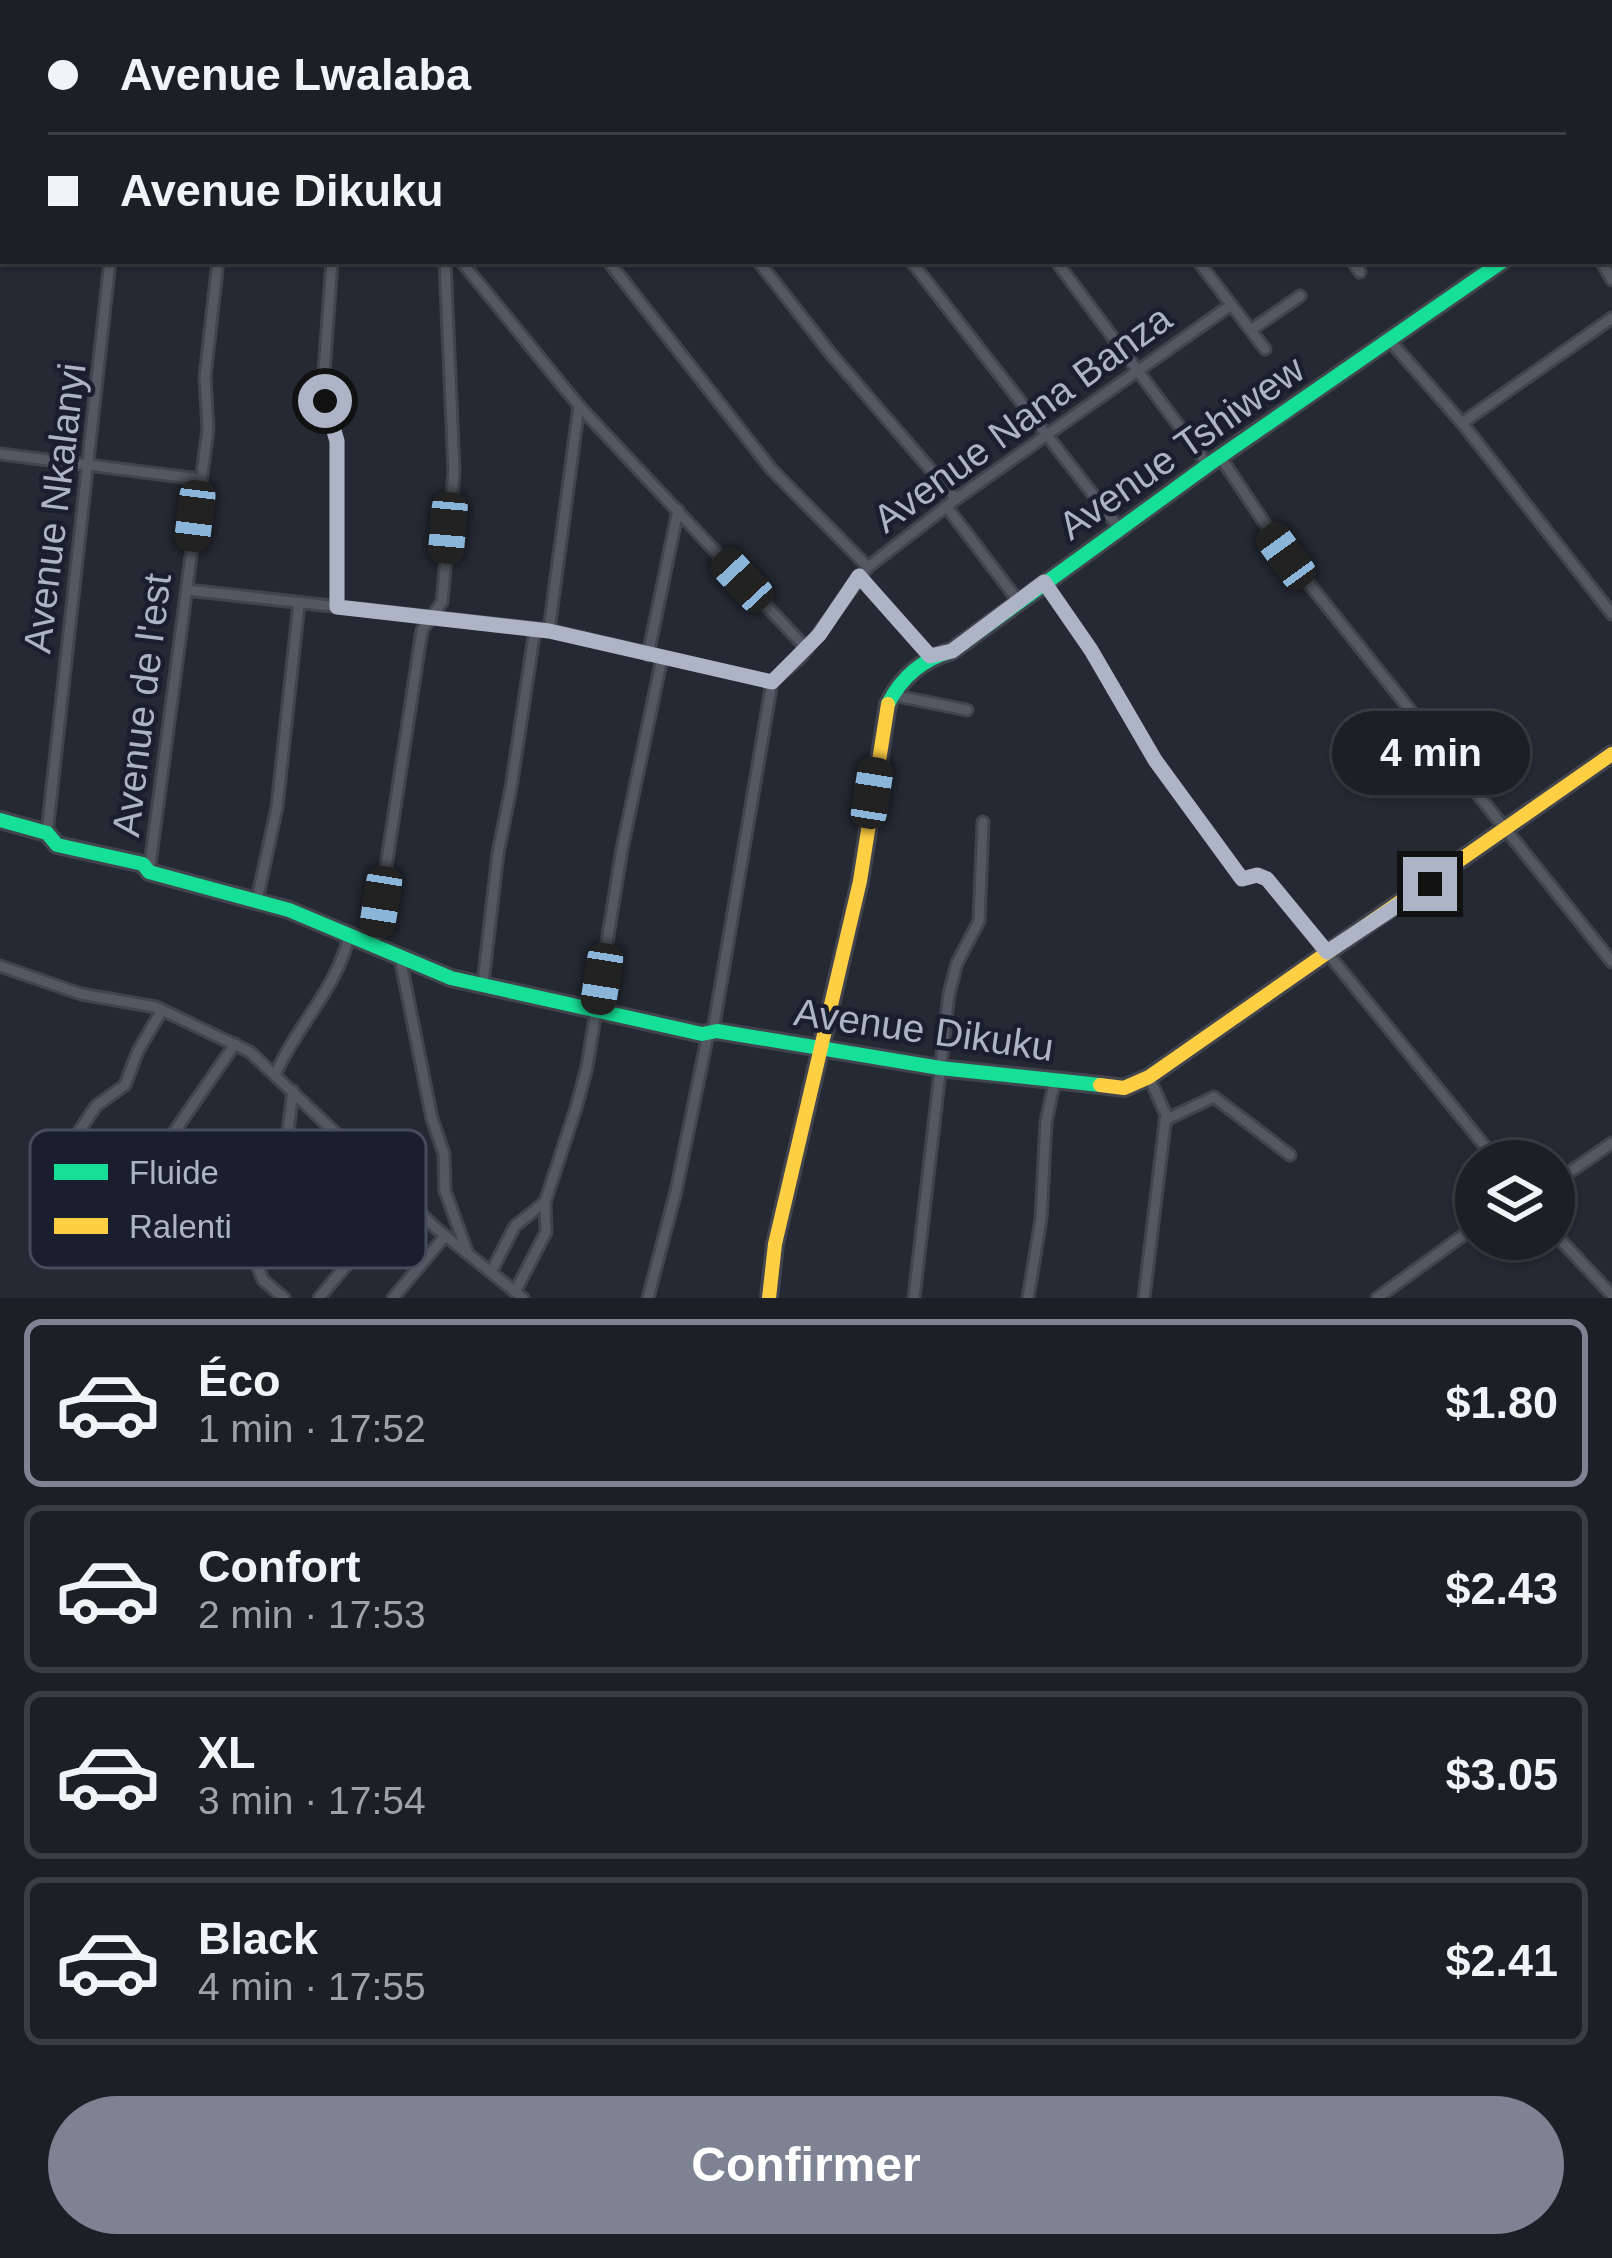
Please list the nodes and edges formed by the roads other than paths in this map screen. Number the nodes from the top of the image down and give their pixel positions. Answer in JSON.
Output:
{"nodes":[{"id":1,"x":110,"y":264,"type":"edge"},
{"id":2,"x":218,"y":264,"type":"edge"},
{"id":3,"x":332,"y":264,"type":"edge"},
{"id":4,"x":445,"y":264,"type":"edge"},
{"id":5,"x":463,"y":264,"type":"edge"},
{"id":6,"x":610,"y":264,"type":"edge"},
{"id":7,"x":760,"y":264,"type":"edge"},
{"id":8,"x":913,"y":264,"type":"edge"},
{"id":9,"x":1057,"y":264,"type":"edge"},
{"id":10,"x":1200,"y":264,"type":"edge"},
{"id":11,"x":1354,"y":264,"type":"edge"},
{"id":12,"x":1499,"y":264,"type":"edge"},
{"id":13,"x":1360,"y":272,"type":"dead end"},
{"id":14,"x":1300,"y":296,"type":"dead end"},
{"id":15,"x":1231,"y":305,"type":"junction"},
{"id":16,"x":1612,"y":318,"type":"edge"},
{"id":17,"x":1251,"y":330,"type":"junction"},
{"id":18,"x":1391,"y":342,"type":"junction"},
{"id":19,"x":1265,"y":350,"type":"dead end"},
{"id":20,"x":1140,"y":370,"type":"junction"},
{"id":21,"x":579,"y":406,"type":"junction"},
{"id":22,"x":1462,"y":423,"type":"junction"},
{"id":23,"x":1046,"y":435,"type":"junction"},
{"id":24,"x":0,"y":454,"type":"edge"},
{"id":25,"x":1214,"y":462,"type":"junction"},
{"id":26,"x":88,"y":467,"type":"junction"},
{"id":27,"x":200,"y":479,"type":"junction"},
{"id":28,"x":951,"y":502,"type":"junction"},
{"id":29,"x":677,"y":511,"type":"junction"},
{"id":30,"x":1120,"y":529,"type":"junction"},
{"id":31,"x":868,"y":567,"type":"junction"},
{"id":32,"x":859,"y":576,"type":"junction"},
{"id":33,"x":1044,"y":582,"type":"junction"},
{"id":34,"x":187,"y":590,"type":"junction"},
{"id":35,"x":1019,"y":602,"type":"junction"},
{"id":36,"x":298,"y":603,"type":"junction"},
{"id":37,"x":337,"y":607,"type":"junction"},
{"id":38,"x":1612,"y":614,"type":"edge"},
{"id":39,"x":431,"y":616,"type":"junction"},
{"id":40,"x":535,"y":629,"type":"junction"},
{"id":41,"x":549,"y":631,"type":"junction"},
{"id":42,"x":807,"y":649,"type":"junction"},
{"id":43,"x":648,"y":655,"type":"junction"},
{"id":44,"x":930,"y":656,"type":"junction"},
{"id":45,"x":662,"y":658,"type":"junction"},
{"id":46,"x":772,"y":682,"type":"junction"},
{"id":47,"x":895,"y":691,"type":"junction"},
{"id":48,"x":968,"y":710,"type":"dead end"},
{"id":49,"x":1438,"y":743,"type":"junction"},
{"id":50,"x":1612,"y":754,"type":"edge"},
{"id":51,"x":1371,"y":791,"type":"dead end"},
{"id":52,"x":0,"y":820,"type":"edge"},
{"id":53,"x":983,"y":823,"type":"dead end"},
{"id":54,"x":1508,"y":829,"type":"junction"},
{"id":55,"x":47,"y":833,"type":"junction"},
{"id":56,"x":149,"y":872,"type":"junction"},
{"id":57,"x":257,"y":900,"type":"junction"},
{"id":58,"x":349,"y":935,"type":"junction"},
{"id":59,"x":374,"y":948,"type":"junction"},
{"id":60,"x":1327,"y":952,"type":"junction"},
{"id":61,"x":400,"y":958,"type":"junction"},
{"id":62,"x":1612,"y":962,"type":"edge"},
{"id":63,"x":0,"y":966,"type":"edge"},
{"id":64,"x":483,"y":983,"type":"junction"},
{"id":65,"x":162,"y":1010,"type":"junction"},
{"id":66,"x":597,"y":1010,"type":"junction"},
{"id":67,"x":710,"y":1033,"type":"junction"},
{"id":68,"x":235,"y":1044,"type":"junction"},
{"id":69,"x":822,"y":1049,"type":"junction"},
{"id":70,"x":940,"y":1068,"type":"junction"},
{"id":71,"x":275,"y":1076,"type":"junction"},
{"id":72,"x":1149,"y":1077,"type":"junction"},
{"id":73,"x":1055,"y":1080,"type":"junction"},
{"id":74,"x":293,"y":1091,"type":"junction"},
{"id":75,"x":1166,"y":1120,"type":"junction"},
{"id":76,"x":80,"y":1130,"type":"edge"},
{"id":77,"x":176,"y":1130,"type":"edge"},
{"id":78,"x":288,"y":1130,"type":"edge"},
{"id":79,"x":335,"y":1130,"type":"edge"},
{"id":80,"x":1479,"y":1140,"type":"edge"},
{"id":81,"x":1612,"y":1143,"type":"edge"},
{"id":82,"x":1290,"y":1154,"type":"dead end"},
{"id":83,"x":1575,"y":1169,"type":"edge"},
{"id":84,"x":545,"y":1202,"type":"junction"},
{"id":85,"x":426,"y":1216,"type":"edge"},
{"id":86,"x":445,"y":1236,"type":"junction"},
{"id":87,"x":1455,"y":1241,"type":"edge"},
{"id":88,"x":468,"y":1254,"type":"junction"},
{"id":89,"x":1575,"y":1255,"type":"edge"},
{"id":90,"x":426,"y":1259,"type":"edge"},
{"id":91,"x":258,"y":1268,"type":"edge"},
{"id":92,"x":344,"y":1268,"type":"edge"},
{"id":93,"x":418,"y":1268,"type":"edge"},
{"id":94,"x":491,"y":1272,"type":"junction"},
{"id":95,"x":519,"y":1295,"type":"edge"},
{"id":96,"x":1612,"y":1295,"type":"edge"},
{"id":97,"x":284,"y":1298,"type":"edge"},
{"id":98,"x":319,"y":1298,"type":"edge"},
{"id":99,"x":393,"y":1298,"type":"edge"},
{"id":100,"x":648,"y":1298,"type":"edge"},
{"id":101,"x":770,"y":1298,"type":"edge"},
{"id":102,"x":914,"y":1298,"type":"edge"},
{"id":103,"x":1028,"y":1298,"type":"edge"},
{"id":104,"x":1144,"y":1298,"type":"edge"},
{"id":105,"x":1377,"y":1298,"type":"edge"}],
"edges":[{"from":1,"to":26,"type":"street","name":"Avenue Nkalanyi"},
{"from":2,"to":27,"type":"street","name":"Avenue de l'est"},
{"from":3,"to":37,"type":"street"},
{"from":4,"to":39,"type":"street"},
{"from":5,"to":21,"type":"street"},
{"from":6,"to":31,"type":"street"},
{"from":7,"to":28,"type":"street"},
{"from":8,"to":23,"type":"street"},
{"from":9,"to":20,"type":"street"},
{"from":10,"to":15,"type":"street","name":"Avenue Nana Banza"},
{"from":11,"to":13,"type":"street"},
{"from":12,"to":18,"type":"street","name":"Avenue Tshiwew"},
{"from":14,"to":17,"type":"street"},
{"from":15,"to":17,"type":"street"},
{"from":15,"to":20,"type":"street","name":"Avenue Nana Banza"},
{"from":16,"to":22,"type":"street"},
{"from":17,"to":19,"type":"street"},
{"from":18,"to":22,"type":"street"},
{"from":18,"to":25,"type":"street","name":"Avenue Tshiwew"},
{"from":20,"to":23,"type":"street","name":"Avenue Nana Banza"},
{"from":20,"to":25,"type":"street"},
{"from":21,"to":29,"type":"street"},
{"from":21,"to":41,"type":"street"},
{"from":22,"to":38,"type":"street"},
{"from":23,"to":28,"type":"street","name":"Avenue Nana Banza"},
{"from":23,"to":30,"type":"street"},
{"from":24,"to":26,"type":"street"},
{"from":25,"to":30,"type":"street","name":"Avenue Tshiwew"},
{"from":25,"to":49,"type":"street"},
{"from":26,"to":27,"type":"street"},
{"from":26,"to":55,"type":"street","name":"Avenue Nkalanyi"},
{"from":27,"to":34,"type":"street","name":"Avenue de l'est"},
{"from":28,"to":31,"type":"street","name":"Avenue Nana Banza"},
{"from":28,"to":35,"type":"street"},
{"from":29,"to":42,"type":"street"},
{"from":29,"to":43,"type":"street"},
{"from":30,"to":33,"type":"street","name":"Avenue Tshiwew"},
{"from":31,"to":32,"type":"street","name":"Avenue Nana Banza"},
{"from":32,"to":42,"type":"street","name":"Avenue Nana Banza"},
{"from":32,"to":44,"type":"street"},
{"from":33,"to":35,"type":"street","name":"Avenue Tshiwew"},
{"from":33,"to":60,"type":"street"},
{"from":34,"to":36,"type":"street"},
{"from":34,"to":56,"type":"street","name":"Avenue de l'est"},
{"from":35,"to":44,"type":"street","name":"Avenue Tshiwew"},
{"from":36,"to":37,"type":"street"},
{"from":36,"to":57,"type":"street"},
{"from":37,"to":39,"type":"street"},
{"from":39,"to":40,"type":"street"},
{"from":39,"to":59,"type":"street"},
{"from":40,"to":41,"type":"street"},
{"from":40,"to":64,"type":"street"},
{"from":41,"to":43,"type":"street"},
{"from":42,"to":46,"type":"street","name":"Avenue Nana Banza"},
{"from":43,"to":45,"type":"street"},
{"from":44,"to":47,"type":"street","name":"Avenue Tshiwew"},
{"from":45,"to":46,"type":"street"},
{"from":45,"to":66,"type":"street"},
{"from":46,"to":67,"type":"street"},
{"from":47,"to":48,"type":"street"},
{"from":47,"to":69,"type":"street"},
{"from":49,"to":51,"type":"street"},
{"from":49,"to":54,"type":"street"},
{"from":50,"to":54,"type":"street","name":"Avenue Dikuku"},
{"from":52,"to":55,"type":"street","name":"Avenue Dikuku"},
{"from":53,"to":70,"type":"street"},
{"from":54,"to":60,"type":"street","name":"Avenue Dikuku"},
{"from":54,"to":62,"type":"street"},
{"from":55,"to":56,"type":"street","name":"Avenue Dikuku"},
{"from":56,"to":57,"type":"street","name":"Avenue Dikuku"},
{"from":57,"to":58,"type":"street","name":"Avenue Dikuku"},
{"from":58,"to":59,"type":"street","name":"Avenue Dikuku"},
{"from":58,"to":71,"type":"street"},
{"from":59,"to":61,"type":"street","name":"Avenue Dikuku"},
{"from":60,"to":72,"type":"street","name":"Avenue Dikuku"},
{"from":60,"to":80,"type":"street"},
{"from":61,"to":64,"type":"street","name":"Avenue Dikuku"},
{"from":61,"to":88,"type":"street"},
{"from":63,"to":65,"type":"street"},
{"from":64,"to":66,"type":"street","name":"Avenue Dikuku"},
{"from":65,"to":68,"type":"street"},
{"from":65,"to":76,"type":"street"},
{"from":66,"to":67,"type":"street","name":"Avenue Dikuku"},
{"from":66,"to":84,"type":"street"},
{"from":67,"to":69,"type":"street","name":"Avenue Dikuku"},
{"from":67,"to":100,"type":"street"},
{"from":68,"to":71,"type":"street"},
{"from":68,"to":77,"type":"street"},
{"from":69,"to":70,"type":"street","name":"Avenue Dikuku"},
{"from":69,"to":101,"type":"street"},
{"from":70,"to":73,"type":"street","name":"Avenue Dikuku"},
{"from":70,"to":102,"type":"street"},
{"from":71,"to":74,"type":"street"},
{"from":72,"to":73,"type":"street","name":"Avenue Dikuku"},
{"from":72,"to":75,"type":"street"},
{"from":73,"to":103,"type":"street"},
{"from":74,"to":78,"type":"street"},
{"from":74,"to":79,"type":"street"},
{"from":75,"to":82,"type":"street"},
{"from":75,"to":104,"type":"street"},
{"from":81,"to":83,"type":"street"},
{"from":84,"to":94,"type":"street"},
{"from":84,"to":95,"type":"street"},
{"from":85,"to":86,"type":"street"},
{"from":86,"to":88,"type":"street"},
{"from":86,"to":90,"type":"street"},
{"from":87,"to":105,"type":"street"},
{"from":88,"to":94,"type":"street"},
{"from":89,"to":96,"type":"street"},
{"from":91,"to":97,"type":"street"},
{"from":92,"to":98,"type":"street"},
{"from":93,"to":99,"type":"street"},
{"from":94,"to":95,"type":"street"}]}
